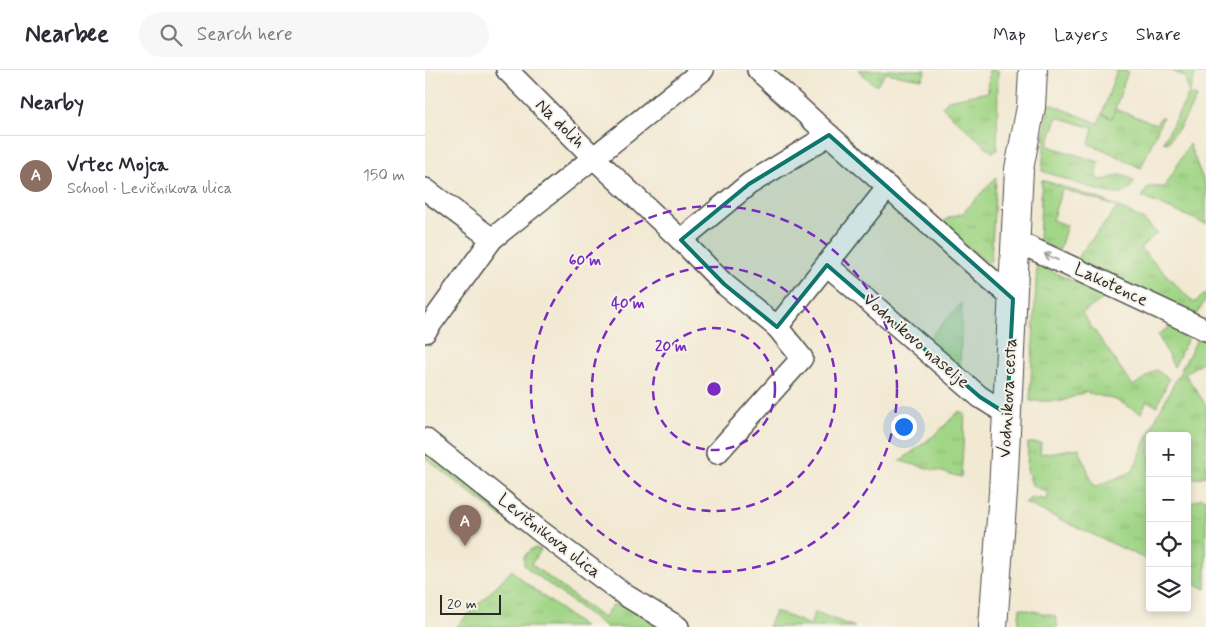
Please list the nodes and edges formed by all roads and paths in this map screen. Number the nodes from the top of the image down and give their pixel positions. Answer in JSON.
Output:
{"nodes":[{"id":1,"x":507,"y":70,"type":"edge"},
{"id":2,"x":703,"y":70,"type":"edge"},
{"id":3,"x":758,"y":70,"type":"edge"},
{"id":4,"x":1015,"y":70,"type":"edge"},
{"id":5,"x":1033,"y":70,"type":"edge"},
{"id":6,"x":829,"y":135,"type":"junction"},
{"id":7,"x":593,"y":157,"type":"junction"},
{"id":8,"x":1019,"y":169,"type":"junction"},
{"id":9,"x":888,"y":188,"type":"junction"},
{"id":10,"x":425,"y":189,"type":"edge"},
{"id":11,"x":493,"y":239,"type":"junction"},
{"id":12,"x":681,"y":240,"type":"junction"},
{"id":13,"x":1016,"y":241,"type":"junction"},
{"id":14,"x":827,"y":265,"type":"junction"},
{"id":15,"x":1013,"y":299,"type":"junction"},
{"id":16,"x":777,"y":327,"type":"junction"},
{"id":17,"x":1206,"y":330,"type":"edge"},
{"id":18,"x":425,"y":332,"type":"edge"},
{"id":19,"x":1007,"y":414,"type":"junction"},
{"id":20,"x":425,"y":439,"type":"edge"},
{"id":21,"x":717,"y":453,"type":"dead end"},
{"id":22,"x":677,"y":627,"type":"edge"},
{"id":23,"x":993,"y":627,"type":"edge"}],
"edges":[{"from":1,"to":7,"type":"street","name":"Na dolih"},
{"from":2,"to":7,"type":"street"},
{"from":3,"to":6,"type":"street"},
{"from":4,"to":8,"type":"street","name":"Vodnikova cesta"},
{"from":5,"to":8,"type":"street","name":"Vodnikova cesta"},
{"from":6,"to":9,"type":"street"},
{"from":6,"to":12,"type":"street"},
{"from":7,"to":11,"type":"street"},
{"from":7,"to":12,"type":"street"},
{"from":8,"to":13,"type":"street","name":"Vodnikova cesta"},
{"from":9,"to":14,"type":"street"},
{"from":9,"to":15,"type":"street"},
{"from":10,"to":11,"type":"street"},
{"from":11,"to":18,"type":"street"},
{"from":12,"to":16,"type":"street"},
{"from":13,"to":15,"type":"street","name":"Vodnikova cesta"},
{"from":17,"to":13,"type":"street","name":"Lakotence","one_way":true},
{"from":14,"to":16,"type":"street"},
{"from":14,"to":19,"type":"street","name":"Vodnikovo naselje"},
{"from":15,"to":19,"type":"street","name":"Vodnikova cesta"},
{"from":16,"to":21,"type":"street"},
{"from":19,"to":23,"type":"street","name":"Vodnikova cesta"},
{"from":20,"to":22,"type":"street","name":"Levičnikova ulica"}]}
